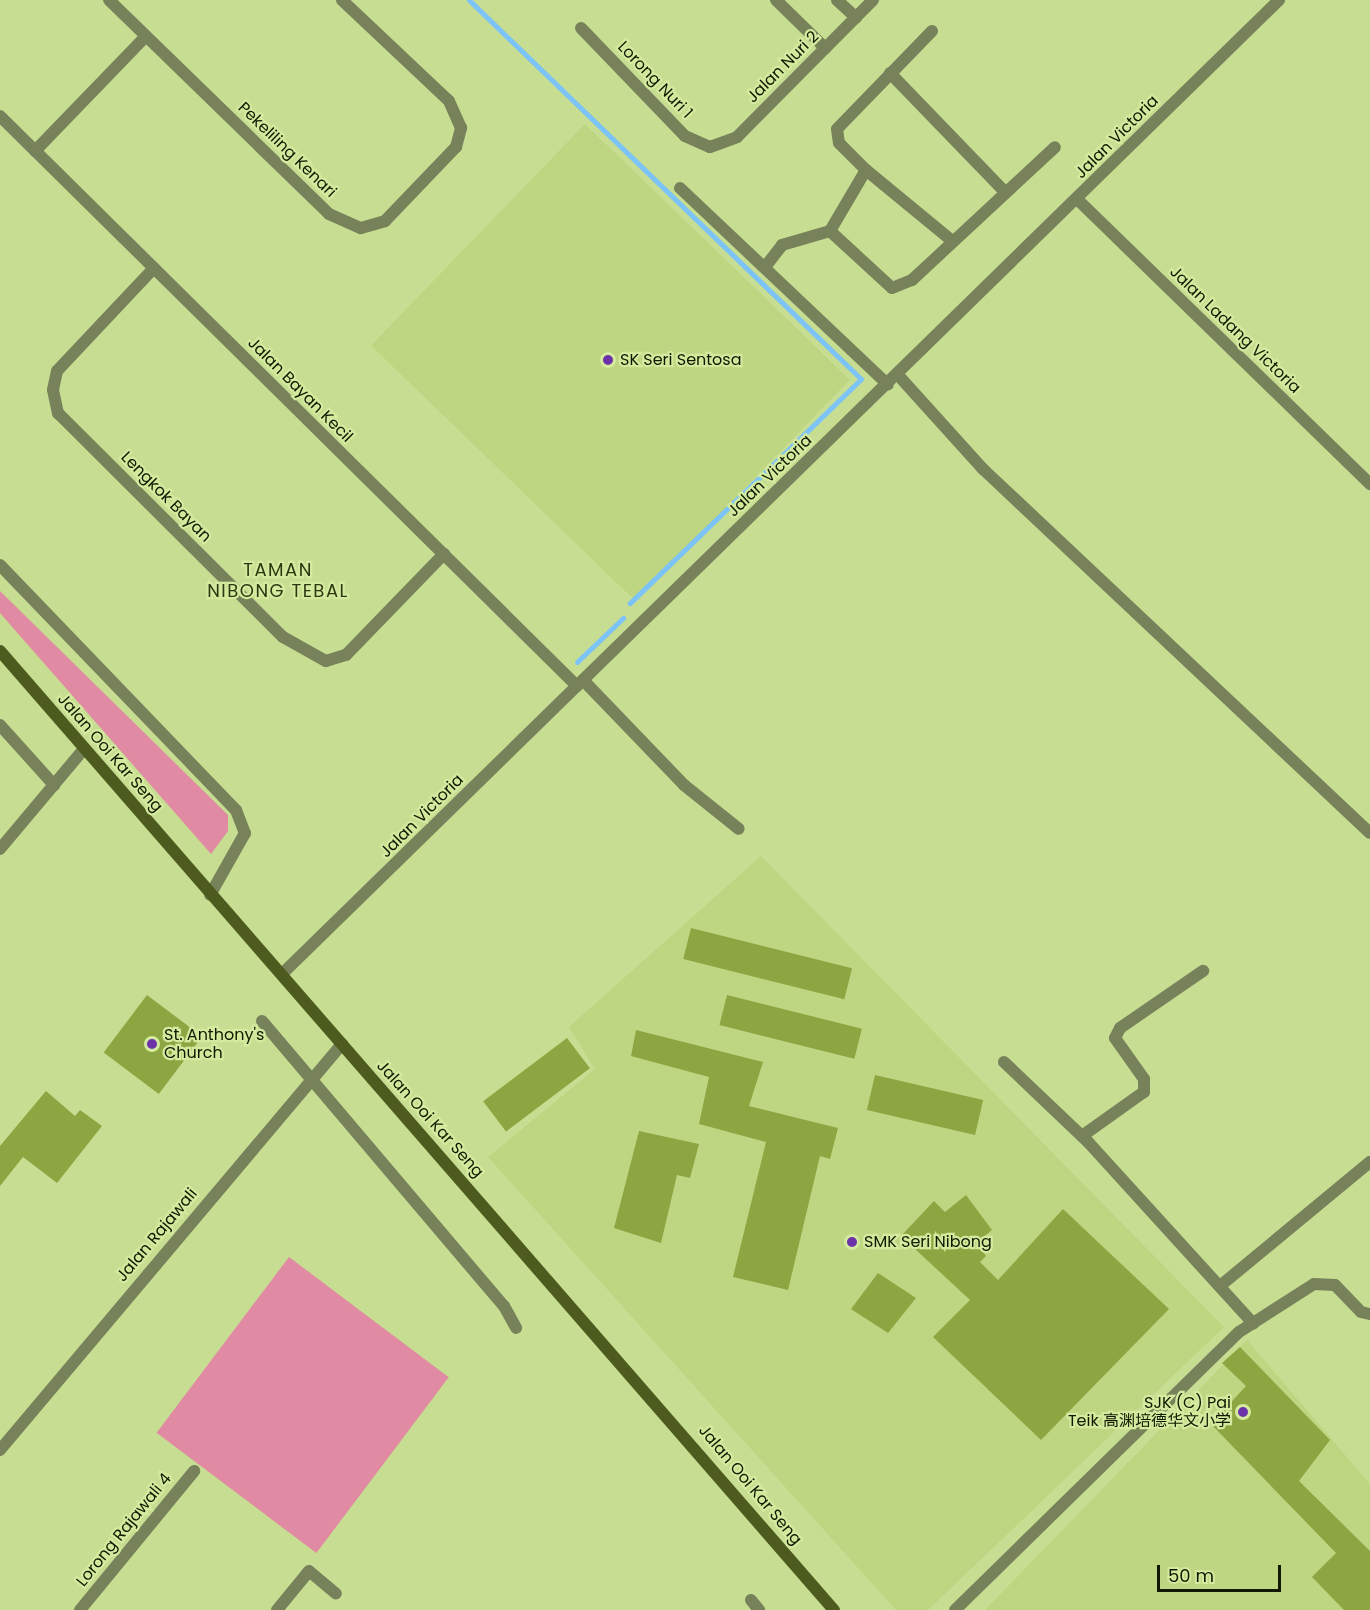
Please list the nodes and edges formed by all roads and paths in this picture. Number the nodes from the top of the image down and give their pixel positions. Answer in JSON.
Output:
{"nodes":[{"id":1,"x":109,"y":0,"type":"edge"},
{"id":2,"x":342,"y":0,"type":"edge"},
{"id":3,"x":776,"y":0,"type":"edge"},
{"id":4,"x":837,"y":0,"type":"edge"},
{"id":5,"x":873,"y":0,"type":"edge"},
{"id":6,"x":1279,"y":0,"type":"edge"},
{"id":7,"x":856,"y":18,"type":"junction"},
{"id":8,"x":581,"y":28,"type":"dead end"},
{"id":9,"x":932,"y":31,"type":"dead end"},
{"id":10,"x":145,"y":37,"type":"junction"},
{"id":11,"x":825,"y":48,"type":"junction"},
{"id":12,"x":890,"y":73,"type":"junction"},
{"id":13,"x":0,"y":116,"type":"edge"},
{"id":14,"x":710,"y":147,"type":"joint"},
{"id":15,"x":1055,"y":147,"type":"dead end"},
{"id":16,"x":35,"y":151,"type":"junction"},
{"id":17,"x":866,"y":170,"type":"junction"},
{"id":18,"x":680,"y":188,"type":"dead end"},
{"id":19,"x":1005,"y":192,"type":"junction"},
{"id":20,"x":1077,"y":199,"type":"junction"},
{"id":21,"x":830,"y":231,"type":"junction"},
{"id":22,"x":952,"y":241,"type":"junction"},
{"id":23,"x":765,"y":267,"type":"junction"},
{"id":24,"x":154,"y":268,"type":"junction"},
{"id":25,"x":898,"y":375,"type":"junction"},
{"id":26,"x":888,"y":385,"type":"junction"},
{"id":27,"x":1370,"y":484,"type":"edge"},
{"id":28,"x":444,"y":554,"type":"junction"},
{"id":29,"x":0,"y":564,"type":"edge"},
{"id":30,"x":0,"y":651,"type":"edge"},
{"id":31,"x":580,"y":683,"type":"junction"},
{"id":32,"x":0,"y":725,"type":"edge"},
{"id":33,"x":84,"y":749,"type":"junction"},
{"id":34,"x":54,"y":785,"type":"junction"},
{"id":35,"x":738,"y":829,"type":"dead end"},
{"id":36,"x":1370,"y":833,"type":"edge"},
{"id":37,"x":0,"y":849,"type":"edge"},
{"id":38,"x":210,"y":894,"type":"junction"},
{"id":39,"x":1203,"y":971,"type":"dead end"},
{"id":40,"x":282,"y":974,"type":"junction"},
{"id":41,"x":262,"y":1021,"type":"dead end"},
{"id":42,"x":342,"y":1044,"type":"junction"},
{"id":43,"x":1004,"y":1062,"type":"dead end"},
{"id":44,"x":312,"y":1076,"type":"junction"},
{"id":45,"x":1082,"y":1136,"type":"junction"},
{"id":46,"x":1370,"y":1162,"type":"edge"},
{"id":47,"x":1220,"y":1286,"type":"junction"},
{"id":48,"x":1370,"y":1314,"type":"edge"},
{"id":49,"x":1253,"y":1323,"type":"junction"},
{"id":50,"x":516,"y":1328,"type":"dead end"},
{"id":51,"x":0,"y":1450,"type":"edge"},
{"id":52,"x":194,"y":1471,"type":"dead end"},
{"id":53,"x":336,"y":1594,"type":"dead end"},
{"id":54,"x":751,"y":1600,"type":"dead end"},
{"id":55,"x":82,"y":1609,"type":"edge"},
{"id":56,"x":277,"y":1610,"type":"edge"},
{"id":57,"x":759,"y":1610,"type":"edge"},
{"id":58,"x":834,"y":1610,"type":"edge"},
{"id":59,"x":955,"y":1610,"type":"edge"}],
"edges":[{"from":1,"to":10,"type":"street","name":"Pekeliling Kenari"},
{"from":2,"to":10,"type":"street","name":"Pekeliling Kenari"},
{"from":3,"to":11,"type":"street"},
{"from":4,"to":7,"type":"street"},
{"from":5,"to":7,"type":"street","name":"Jalan Nuri 2"},
{"from":6,"to":20,"type":"street","name":"Jalan Victoria"},
{"from":7,"to":11,"type":"street","name":"Jalan Nuri 2"},
{"from":8,"to":14,"type":"street","name":"Lorong Nuri 1"},
{"from":9,"to":12,"type":"street"},
{"from":10,"to":16,"type":"street"},
{"from":11,"to":14,"type":"street","name":"Jalan Nuri 2"},
{"from":12,"to":17,"type":"street"},
{"from":12,"to":19,"type":"street"},
{"from":13,"to":16,"type":"street","name":"Jalan Bayan Kecil"},
{"from":15,"to":19,"type":"street"},
{"from":16,"to":24,"type":"street","name":"Jalan Bayan Kecil"},
{"from":17,"to":21,"type":"street"},
{"from":17,"to":22,"type":"street"},
{"from":18,"to":23,"type":"street"},
{"from":19,"to":22,"type":"street"},
{"from":20,"to":25,"type":"street","name":"Jalan Victoria"},
{"from":20,"to":27,"type":"street","name":"Jalan Ladang Victoria"},
{"from":21,"to":22,"type":"street"},
{"from":21,"to":23,"type":"street"},
{"from":23,"to":26,"type":"street"},
{"from":24,"to":28,"type":"street","name":"Jalan Bayan Kecil"},
{"from":24,"to":28,"type":"street","name":"Lengkok Bayan"},
{"from":25,"to":26,"type":"street","name":"Jalan Victoria"},
{"from":25,"to":36,"type":"street"},
{"from":26,"to":31,"type":"street","name":"Jalan Victoria"},
{"from":28,"to":31,"type":"street","name":"Jalan Bayan Kecil"},
{"from":29,"to":38,"type":"street"},
{"from":30,"to":33,"type":"main road","name":"Jalan Ooi Kar Seng"},
{"from":31,"to":35,"type":"street","name":"Jalan Bayan Kecil"},
{"from":31,"to":40,"type":"street","name":"Jalan Victoria"},
{"from":32,"to":34,"type":"street"},
{"from":33,"to":34,"type":"street"},
{"from":33,"to":38,"type":"main road","name":"Jalan Ooi Kar Seng"},
{"from":34,"to":37,"type":"street"},
{"from":38,"to":40,"type":"main road","name":"Jalan Ooi Kar Seng"},
{"from":39,"to":45,"type":"street"},
{"from":40,"to":42,"type":"main road","name":"Jalan Ooi Kar Seng"},
{"from":41,"to":44,"type":"street"},
{"from":42,"to":44,"type":"street","name":"Jalan Rajawali"},
{"from":42,"to":58,"type":"main road","name":"Jalan Ooi Kar Seng"},
{"from":43,"to":45,"type":"street"},
{"from":44,"to":50,"type":"street"},
{"from":44,"to":51,"type":"street","name":"Jalan Rajawali"},
{"from":45,"to":47,"type":"street"},
{"from":46,"to":47,"type":"street"},
{"from":47,"to":49,"type":"street"},
{"from":48,"to":49,"type":"street"},
{"from":49,"to":59,"type":"street"},
{"from":52,"to":55,"type":"street","name":"Lorong Rajawali 4"},
{"from":53,"to":56,"type":"street"},
{"from":54,"to":57,"type":"street"}]}
